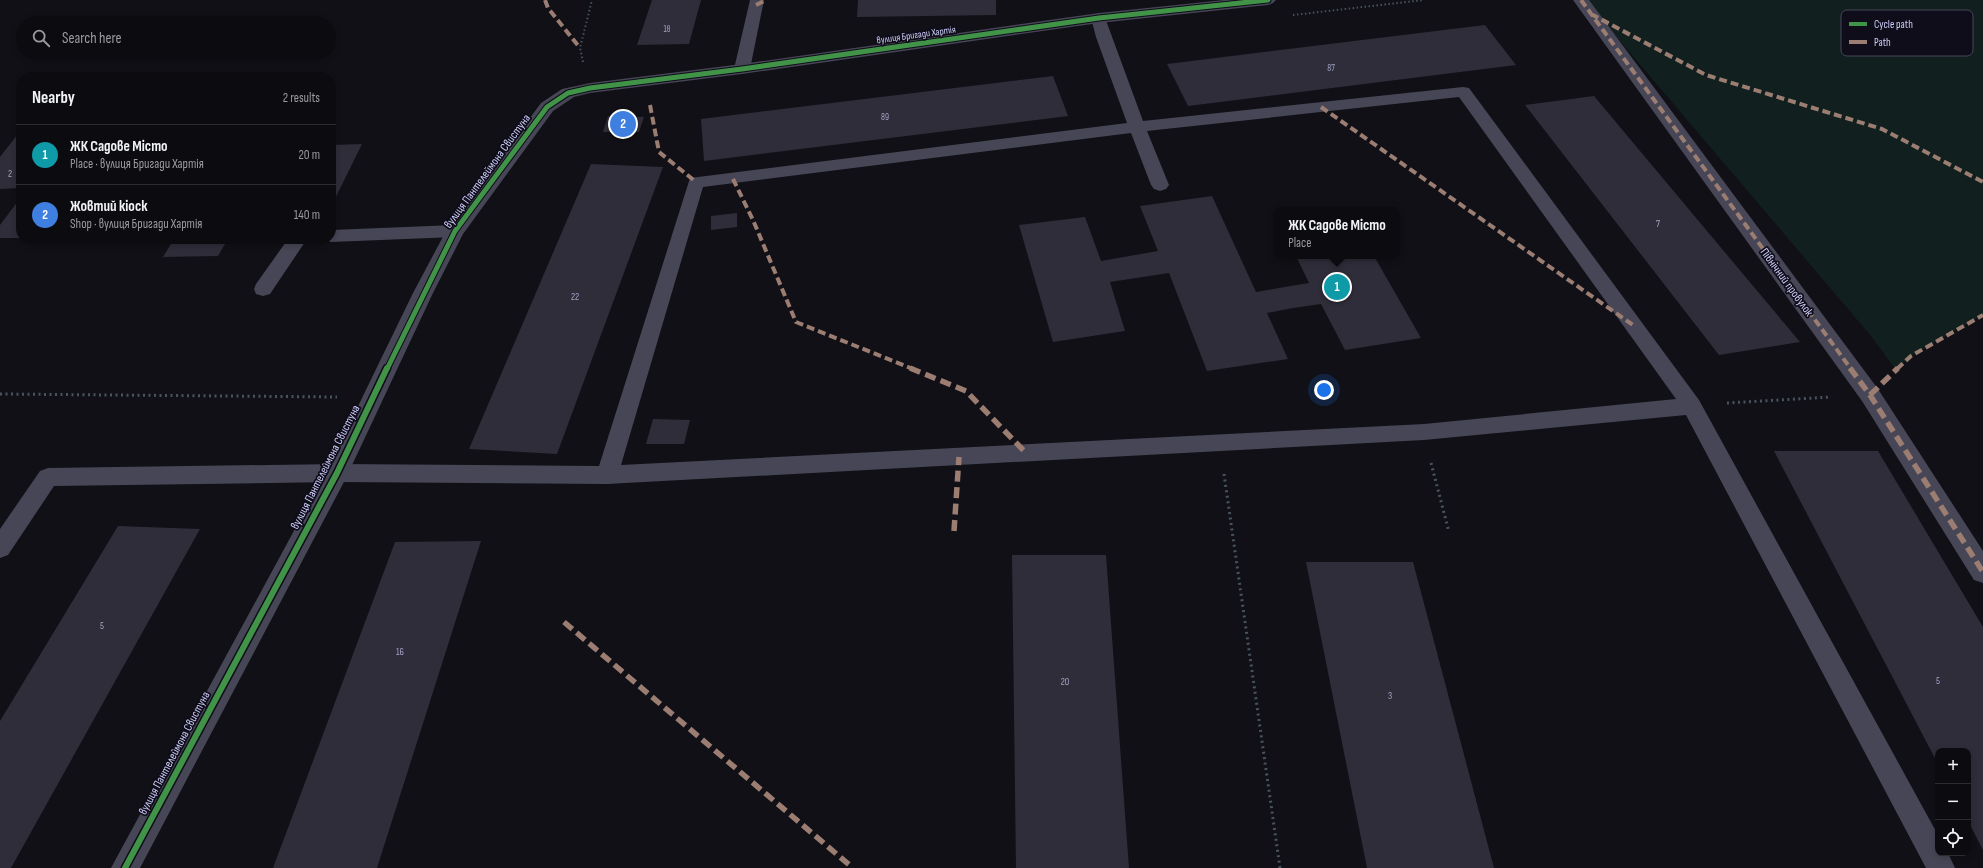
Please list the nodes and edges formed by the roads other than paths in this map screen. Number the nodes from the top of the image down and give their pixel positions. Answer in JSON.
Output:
{"nodes":[{"id":1,"x":757,"y":0,"type":"edge"},
{"id":2,"x":1268,"y":0,"type":"edge"},
{"id":3,"x":1581,"y":0,"type":"edge"},
{"id":4,"x":1099,"y":18,"type":"junction"},
{"id":5,"x":742,"y":69,"type":"junction"},
{"id":6,"x":568,"y":93,"type":"joint"},
{"id":7,"x":1137,"y":127,"type":"junction"},
{"id":8,"x":1160,"y":185,"type":"dead end"},
{"id":9,"x":455,"y":231,"type":"junction"},
{"id":10,"x":336,"y":236,"type":"edge"},
{"id":11,"x":295,"y":244,"type":"edge"},
{"id":12,"x":264,"y":289,"type":"dead end"},
{"id":13,"x":1692,"y":406,"type":"junction"},
{"id":14,"x":337,"y":473,"type":"junction"},
{"id":15,"x":607,"y":475,"type":"junction"},
{"id":16,"x":0,"y":548,"type":"edge"},
{"id":17,"x":1983,"y":572,"type":"edge"},
{"id":18,"x":125,"y":868,"type":"edge"},
{"id":19,"x":1942,"y":868,"type":"edge"}],
"edges":[{"from":1,"to":5,"type":"lane"},
{"from":2,"to":4,"type":"street","name":"вулиця Бригади Хартія"},
{"from":3,"to":17,"type":"street","name":"Північний провулок"},
{"from":4,"to":5,"type":"street","name":"вулиця Бригади Хартія"},
{"from":4,"to":7,"type":"lane"},
{"from":5,"to":6,"type":"street","name":"вулиця Бригади Хартія"},
{"from":6,"to":9,"type":"street","name":"вулиця Пантелеймона Свистуна"},
{"from":7,"to":8,"type":"lane"},
{"from":7,"to":13,"type":"lane"},
{"from":7,"to":15,"type":"lane"},
{"from":9,"to":10,"type":"lane"},
{"from":9,"to":14,"type":"street","name":"вулиця Пантелеймона Свистуна"},
{"from":11,"to":12,"type":"lane"},
{"from":13,"to":15,"type":"lane"},
{"from":13,"to":19,"type":"lane"},
{"from":14,"to":15,"type":"lane"},
{"from":14,"to":16,"type":"lane"},
{"from":14,"to":18,"type":"street","name":"вулиця Пантелеймона Свистуна"}]}
